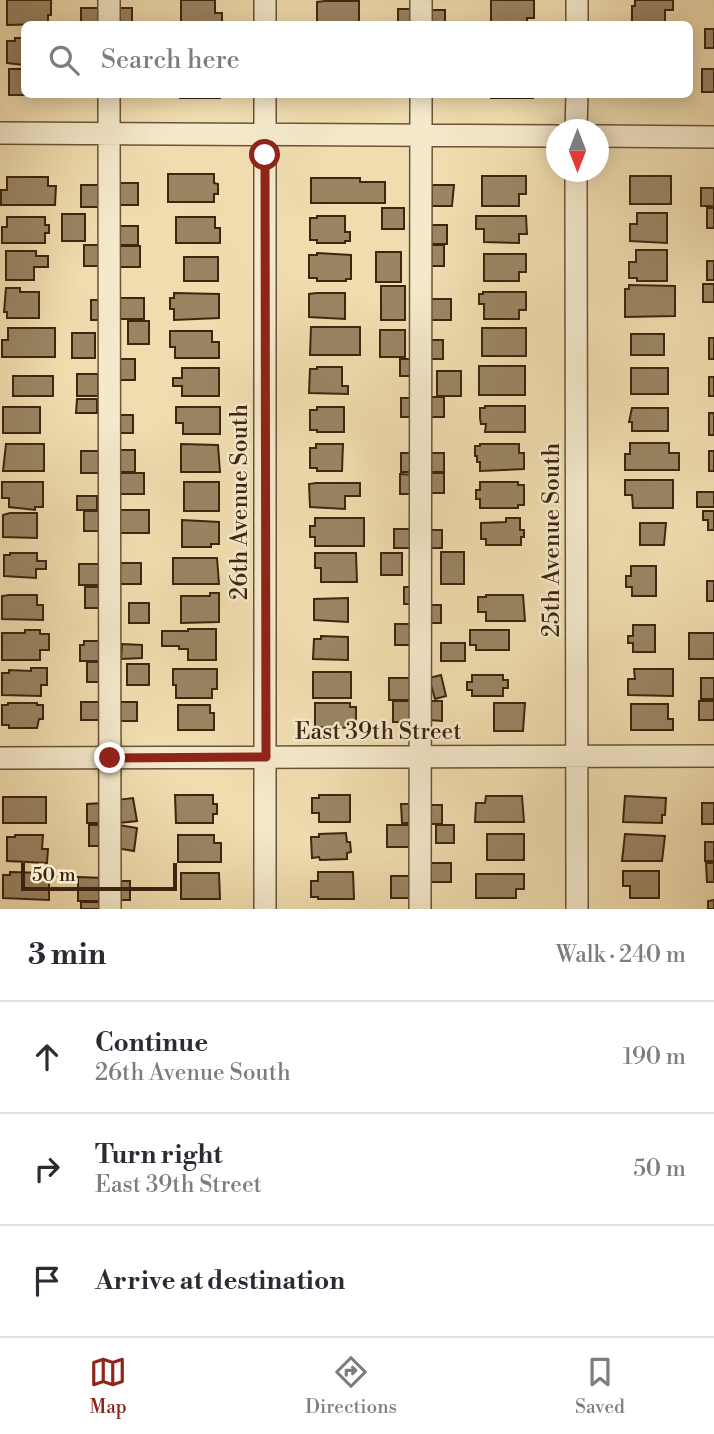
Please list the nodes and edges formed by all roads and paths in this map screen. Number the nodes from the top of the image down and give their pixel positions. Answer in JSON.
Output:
{"nodes":[{"id":1,"x":109,"y":0,"type":"edge"},
{"id":2,"x":265,"y":0,"type":"edge"},
{"id":3,"x":421,"y":0,"type":"edge"},
{"id":4,"x":577,"y":0,"type":"edge"},
{"id":5,"x":109,"y":21,"type":"edge"},
{"id":6,"x":265,"y":21,"type":"edge"},
{"id":7,"x":421,"y":21,"type":"edge"},
{"id":8,"x":577,"y":21,"type":"edge"},
{"id":9,"x":109,"y":98,"type":"edge"},
{"id":10,"x":265,"y":98,"type":"edge"},
{"id":11,"x":421,"y":98,"type":"edge"},
{"id":12,"x":577,"y":98,"type":"edge"},
{"id":13,"x":576,"y":119,"type":"edge"},
{"id":14,"x":0,"y":133,"type":"edge"},
{"id":15,"x":109,"y":134,"type":"junction"},
{"id":16,"x":421,"y":134,"type":"junction"},
{"id":17,"x":265,"y":135,"type":"junction"},
{"id":18,"x":546,"y":136,"type":"edge"},
{"id":19,"x":609,"y":136,"type":"edge"},
{"id":20,"x":714,"y":137,"type":"edge"},
{"id":21,"x":576,"y":182,"type":"edge"},
{"id":22,"x":714,"y":756,"type":"edge"},
{"id":23,"x":266,"y":757,"type":"junction"},
{"id":24,"x":421,"y":757,"type":"junction"},
{"id":25,"x":577,"y":757,"type":"junction"},
{"id":26,"x":0,"y":758,"type":"edge"},
{"id":27,"x":110,"y":758,"type":"junction"},
{"id":28,"x":110,"y":909,"type":"edge"},
{"id":29,"x":265,"y":909,"type":"edge"},
{"id":30,"x":420,"y":909,"type":"edge"},
{"id":31,"x":577,"y":909,"type":"edge"}],
"edges":[{"from":1,"to":5,"type":"street"},
{"from":2,"to":6,"type":"street"},
{"from":3,"to":7,"type":"street"},
{"from":4,"to":8,"type":"street"},
{"from":9,"to":15,"type":"street"},
{"from":10,"to":17,"type":"street","name":"26th Avenue South"},
{"from":11,"to":16,"type":"street"},
{"from":12,"to":13,"type":"street"},
{"from":14,"to":15,"type":"street"},
{"from":15,"to":17,"type":"street"},
{"from":15,"to":27,"type":"street"},
{"from":16,"to":17,"type":"street"},
{"from":16,"to":18,"type":"street"},
{"from":16,"to":24,"type":"street"},
{"from":17,"to":23,"type":"street","name":"26th Avenue South"},
{"from":19,"to":20,"type":"street"},
{"from":21,"to":25,"type":"street","name":"25th Avenue South"},
{"from":22,"to":25,"type":"street","name":"East 39th Street"},
{"from":23,"to":24,"type":"street","name":"East 39th Street"},
{"from":23,"to":27,"type":"street","name":"East 39th Street"},
{"from":23,"to":29,"type":"street","name":"26th Avenue South"},
{"from":24,"to":25,"type":"street","name":"East 39th Street"},
{"from":24,"to":30,"type":"street"},
{"from":25,"to":31,"type":"street","name":"25th Avenue South"},
{"from":26,"to":27,"type":"street","name":"East 39th Street"},
{"from":27,"to":28,"type":"street"}]}
